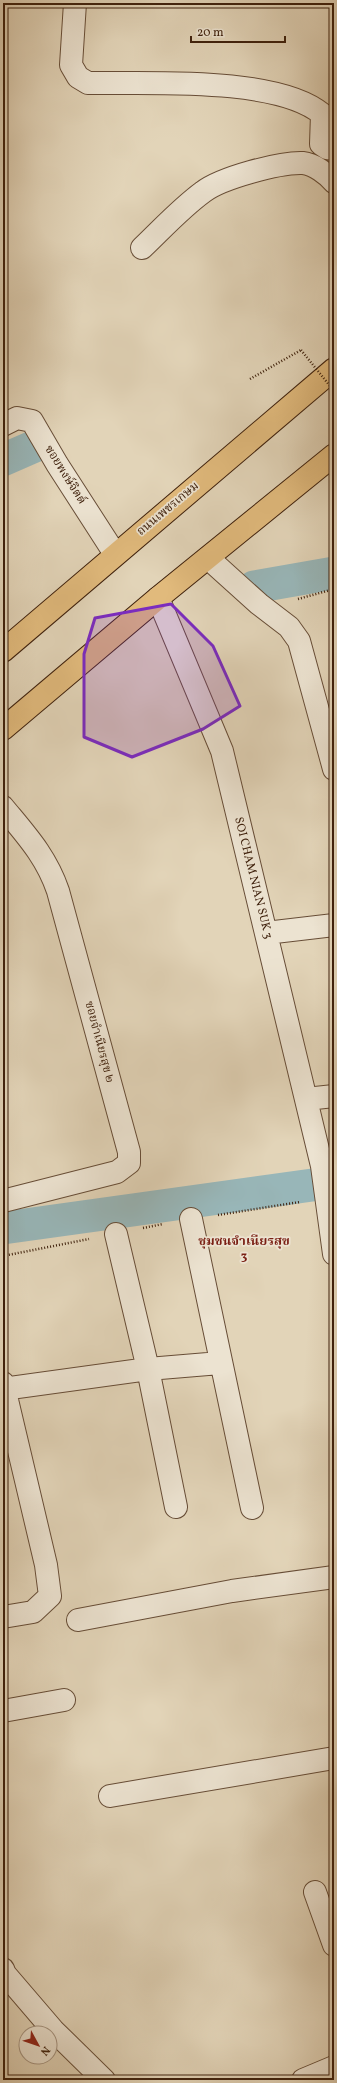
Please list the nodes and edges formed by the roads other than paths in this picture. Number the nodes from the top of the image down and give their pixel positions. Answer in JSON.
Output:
{"nodes":[{"id":1,"x":75,"y":3,"type":"edge"},
{"id":2,"x":334,"y":149,"type":"edge"},
{"id":3,"x":334,"y":182,"type":"edge"},
{"id":4,"x":142,"y":248,"type":"dead end"},
{"id":5,"x":334,"y":369,"type":"edge"},
{"id":6,"x":3,"y":425,"type":"edge"},
{"id":7,"x":334,"y":455,"type":"edge"},
{"id":8,"x":115,"y":554,"type":"junction"},
{"id":9,"x":208,"y":558,"type":"junction"},
{"id":10,"x":158,"y":598,"type":"junction"},
{"id":11,"x":3,"y":651,"type":"edge"},
{"id":12,"x":3,"y":729,"type":"edge"},
{"id":13,"x":334,"y":769,"type":"edge"},
{"id":14,"x":3,"y":807,"type":"edge"},
{"id":15,"x":334,"y":925,"type":"edge"},
{"id":16,"x":266,"y":933,"type":"junction"},
{"id":17,"x":334,"y":1096,"type":"edge"},
{"id":18,"x":306,"y":1099,"type":"junction"},
{"id":19,"x":3,"y":1201,"type":"edge"},
{"id":20,"x":191,"y":1219,"type":"dead end"},
{"id":21,"x":116,"y":1234,"type":"dead end"},
{"id":22,"x":334,"y":1254,"type":"edge"},
{"id":23,"x":220,"y":1363,"type":"junction"},
{"id":24,"x":148,"y":1369,"type":"junction"},
{"id":25,"x":4,"y":1387,"type":"edge"},
{"id":26,"x":176,"y":1507,"type":"dead end"},
{"id":27,"x":252,"y":1508,"type":"dead end"},
{"id":28,"x":334,"y":1577,"type":"edge"},
{"id":29,"x":3,"y":1617,"type":"edge"},
{"id":30,"x":78,"y":1620,"type":"dead end"},
{"id":31,"x":64,"y":1700,"type":"dead end"},
{"id":32,"x":3,"y":1710,"type":"edge"},
{"id":33,"x":334,"y":1758,"type":"edge"},
{"id":34,"x":110,"y":1796,"type":"dead end"},
{"id":35,"x":315,"y":1892,"type":"dead end"},
{"id":36,"x":334,"y":1945,"type":"edge"},
{"id":37,"x":4,"y":1973,"type":"edge"},
{"id":38,"x":334,"y":2067,"type":"edge"},
{"id":39,"x":104,"y":2080,"type":"edge"},
{"id":40,"x":303,"y":2080,"type":"edge"}],
"edges":[{"from":1,"to":2,"type":"street"},
{"from":3,"to":4,"type":"street"},
{"from":5,"to":8,"type":"main road","name":"ถนนเพชรเกษม"},
{"from":6,"to":8,"type":"street","name":"ซอยพงษ์จิตต์"},
{"from":7,"to":9,"type":"main road"},
{"from":8,"to":11,"type":"main road","name":"ถนนเพชรเกษม"},
{"from":9,"to":10,"type":"main road"},
{"from":9,"to":13,"type":"street"},
{"from":10,"to":12,"type":"main road"},
{"from":10,"to":16,"type":"street","name":"SOI CHAM NIAN SUK 3"},
{"from":14,"to":19,"type":"street","name":"ซอยจำเนียรสุข ๒"},
{"from":15,"to":16,"type":"street"},
{"from":16,"to":18,"type":"street","name":"SOI CHAM NIAN SUK 3"},
{"from":17,"to":18,"type":"street"},
{"from":18,"to":22,"type":"street","name":"SOI CHAM NIAN SUK 3"},
{"from":20,"to":23,"type":"street"},
{"from":21,"to":24,"type":"street"},
{"from":23,"to":24,"type":"street"},
{"from":23,"to":27,"type":"street"},
{"from":24,"to":25,"type":"street"},
{"from":24,"to":26,"type":"street"},
{"from":25,"to":29,"type":"street"},
{"from":28,"to":30,"type":"street"},
{"from":31,"to":32,"type":"street"},
{"from":33,"to":34,"type":"street"},
{"from":35,"to":36,"type":"street"},
{"from":37,"to":39,"type":"street"},
{"from":38,"to":40,"type":"street"}]}
